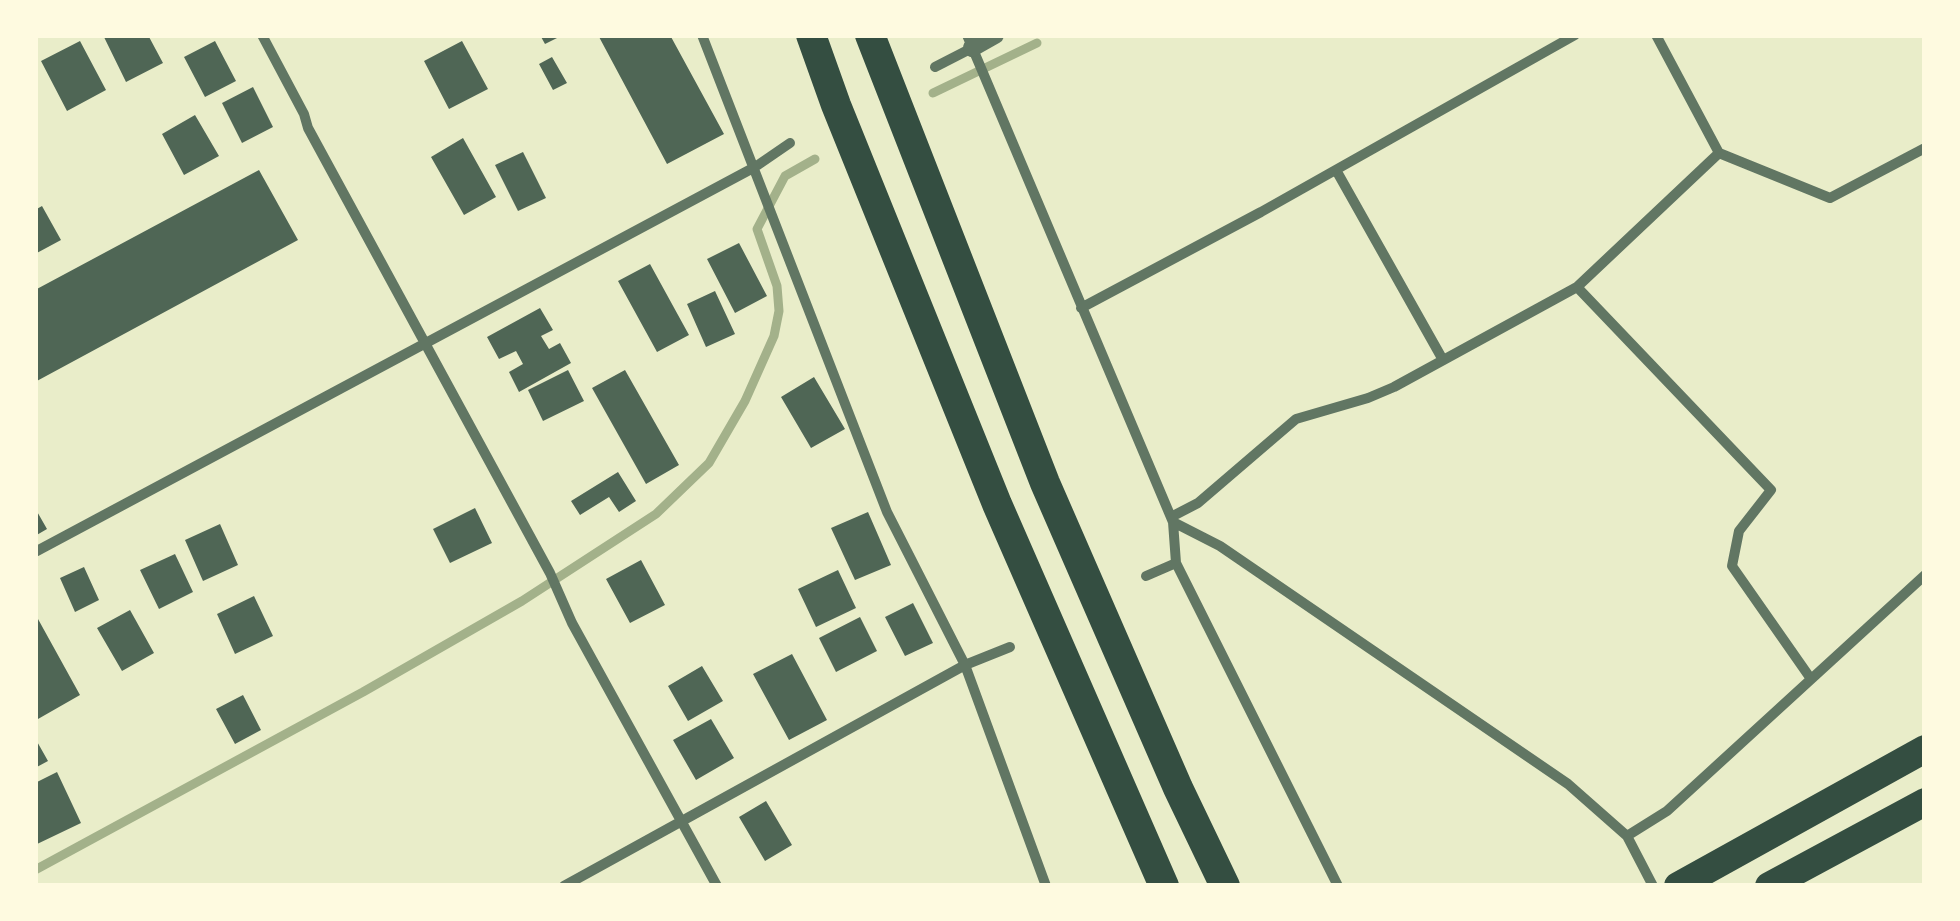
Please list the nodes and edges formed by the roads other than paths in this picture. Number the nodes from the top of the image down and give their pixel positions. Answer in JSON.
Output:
{"nodes":[{"id":1,"x":262,"y":35,"type":"edge"},
{"id":2,"x":702,"y":35,"type":"edge"},
{"id":3,"x":812,"y":35,"type":"edge"},
{"id":4,"x":870,"y":35,"type":"edge"},
{"id":5,"x":995,"y":35,"type":"edge"},
{"id":6,"x":1575,"y":35,"type":"edge"},
{"id":7,"x":1656,"y":35,"type":"edge"},
{"id":8,"x":971,"y":45,"type":"edge"},
{"id":9,"x":936,"y":66,"type":"dead end"},
{"id":10,"x":790,"y":143,"type":"dead end"},
{"id":11,"x":1925,"y":148,"type":"edge"},
{"id":12,"x":1718,"y":153,"type":"junction"},
{"id":13,"x":755,"y":167,"type":"junction"},
{"id":14,"x":1336,"y":170,"type":"junction"},
{"id":15,"x":1577,"y":287,"type":"junction"},
{"id":16,"x":1081,"y":308,"type":"junction"},
{"id":17,"x":424,"y":345,"type":"junction"},
{"id":18,"x":1443,"y":360,"type":"junction"},
{"id":19,"x":1172,"y":520,"type":"junction"},
{"id":20,"x":35,"y":552,"type":"edge"},
{"id":21,"x":1176,"y":562,"type":"junction"},
{"id":22,"x":1146,"y":576,"type":"dead end"},
{"id":23,"x":1925,"y":576,"type":"edge"},
{"id":24,"x":1010,"y":647,"type":"dead end"},
{"id":25,"x":965,"y":665,"type":"junction"},
{"id":26,"x":1811,"y":679,"type":"junction"},
{"id":27,"x":1925,"y":749,"type":"edge"},
{"id":28,"x":1925,"y":802,"type":"edge"},
{"id":29,"x":682,"y":822,"type":"junction"},
{"id":30,"x":1626,"y":836,"type":"junction"},
{"id":31,"x":564,"y":886,"type":"edge"},
{"id":32,"x":717,"y":886,"type":"edge"},
{"id":33,"x":1046,"y":886,"type":"edge"},
{"id":34,"x":1164,"y":886,"type":"edge"},
{"id":35,"x":1225,"y":886,"type":"edge"},
{"id":36,"x":1338,"y":886,"type":"edge"},
{"id":37,"x":1653,"y":886,"type":"edge"},
{"id":38,"x":1678,"y":886,"type":"edge"},
{"id":39,"x":1768,"y":886,"type":"edge"}],
"edges":[{"from":1,"to":17,"type":"street"},
{"from":2,"to":13,"type":"street"},
{"from":3,"to":34,"type":"highway"},
{"from":4,"to":35,"type":"highway"},
{"from":5,"to":8,"type":"street"},
{"from":6,"to":14,"type":"street"},
{"from":7,"to":12,"type":"street"},
{"from":8,"to":9,"type":"street"},
{"from":8,"to":16,"type":"street"},
{"from":10,"to":13,"type":"street"},
{"from":11,"to":12,"type":"street"},
{"from":12,"to":15,"type":"street"},
{"from":13,"to":17,"type":"street"},
{"from":13,"to":25,"type":"street"},
{"from":14,"to":16,"type":"street"},
{"from":14,"to":18,"type":"street"},
{"from":15,"to":18,"type":"street"},
{"from":15,"to":26,"type":"street"},
{"from":16,"to":19,"type":"street"},
{"from":17,"to":20,"type":"street"},
{"from":17,"to":29,"type":"street"},
{"from":18,"to":19,"type":"street"},
{"from":19,"to":21,"type":"street"},
{"from":19,"to":30,"type":"street"},
{"from":21,"to":22,"type":"street"},
{"from":21,"to":36,"type":"street"},
{"from":23,"to":26,"type":"street"},
{"from":24,"to":25,"type":"street"},
{"from":25,"to":29,"type":"street"},
{"from":25,"to":33,"type":"street"},
{"from":26,"to":30,"type":"street"},
{"from":27,"to":38,"type":"highway"},
{"from":28,"to":39,"type":"highway"},
{"from":29,"to":31,"type":"street"},
{"from":29,"to":32,"type":"street"},
{"from":30,"to":37,"type":"street"}]}
